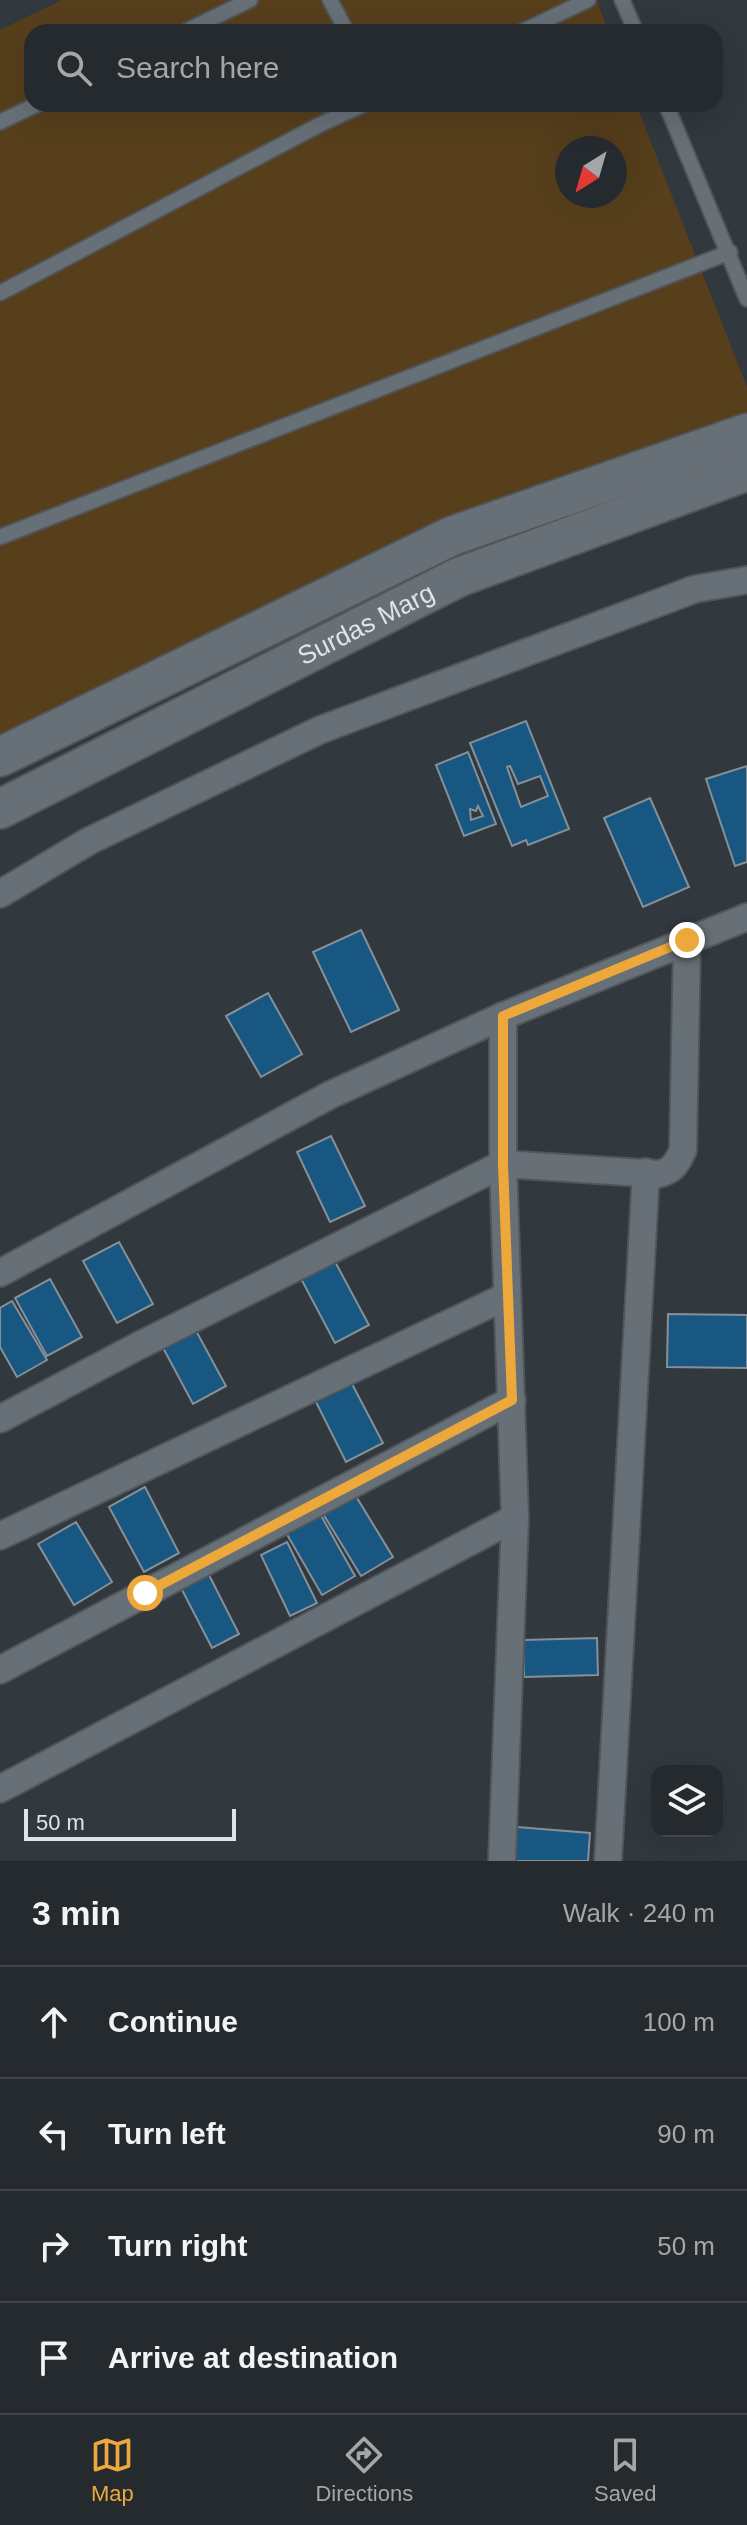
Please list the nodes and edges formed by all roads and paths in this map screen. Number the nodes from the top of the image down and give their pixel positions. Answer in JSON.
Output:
{"nodes":[{"id":1,"x":250,"y":0,"type":"edge"},
{"id":2,"x":330,"y":0,"type":"edge"},
{"id":3,"x":588,"y":0,"type":"edge"},
{"id":4,"x":622,"y":0,"type":"edge"},
{"id":5,"x":200,"y":24,"type":"edge"},
{"id":6,"x":343,"y":24,"type":"edge"},
{"id":7,"x":538,"y":24,"type":"edge"},
{"id":8,"x":632,"y":24,"type":"edge"},
{"id":9,"x":24,"y":111,"type":"edge"},
{"id":10,"x":347,"y":112,"type":"edge"},
{"id":11,"x":669,"y":112,"type":"edge"},
{"id":12,"x":0,"y":122,"type":"edge"},
{"id":13,"x":730,"y":252,"type":"junction"},
{"id":14,"x":0,"y":293,"type":"edge"},
{"id":15,"x":747,"y":299,"type":"edge"},
{"id":16,"x":747,"y":433,"type":"edge"},
{"id":17,"x":747,"y":471,"type":"edge"},
{"id":18,"x":0,"y":537,"type":"edge"},
{"id":19,"x":747,"y":580,"type":"edge"},
{"id":20,"x":0,"y":757,"type":"edge"},
{"id":21,"x":0,"y":809,"type":"edge"},
{"id":22,"x":0,"y":894,"type":"edge"},
{"id":23,"x":747,"y":917,"type":"edge"},
{"id":24,"x":687,"y":940,"type":"junction"},
{"id":25,"x":503,"y":1016,"type":"junction"},
{"id":26,"x":503,"y":1164,"type":"junction"},
{"id":27,"x":646,"y":1172,"type":"junction"},
{"id":28,"x":0,"y":1273,"type":"edge"},
{"id":29,"x":507,"y":1296,"type":"junction"},
{"id":30,"x":512,"y":1400,"type":"junction"},
{"id":31,"x":0,"y":1419,"type":"edge"},
{"id":32,"x":515,"y":1518,"type":"junction"},
{"id":33,"x":0,"y":1536,"type":"edge"},
{"id":34,"x":0,"y":1670,"type":"edge"},
{"id":35,"x":0,"y":1789,"type":"edge"},
{"id":36,"x":502,"y":1861,"type":"edge"},
{"id":37,"x":608,"y":1861,"type":"edge"}],
"edges":[{"from":1,"to":5,"type":"lane"},
{"from":2,"to":6,"type":"lane"},
{"from":3,"to":7,"type":"lane"},
{"from":4,"to":8,"type":"lane"},
{"from":9,"to":12,"type":"lane"},
{"from":10,"to":14,"type":"lane"},
{"from":11,"to":13,"type":"lane"},
{"from":13,"to":15,"type":"lane"},
{"from":13,"to":18,"type":"lane"},
{"from":16,"to":20,"type":"main road","name":"Surdas Marg"},
{"from":17,"to":21,"type":"main road","name":"Surdas Marg"},
{"from":19,"to":22,"type":"street"},
{"from":23,"to":24,"type":"street"},
{"from":24,"to":25,"type":"street"},
{"from":24,"to":27,"type":"street"},
{"from":25,"to":26,"type":"street"},
{"from":25,"to":28,"type":"street"},
{"from":26,"to":27,"type":"street"},
{"from":26,"to":29,"type":"street"},
{"from":26,"to":31,"type":"street"},
{"from":27,"to":37,"type":"street"},
{"from":29,"to":30,"type":"street"},
{"from":29,"to":33,"type":"street"},
{"from":30,"to":32,"type":"street"},
{"from":30,"to":34,"type":"street"},
{"from":32,"to":35,"type":"street"},
{"from":32,"to":36,"type":"street"}]}
